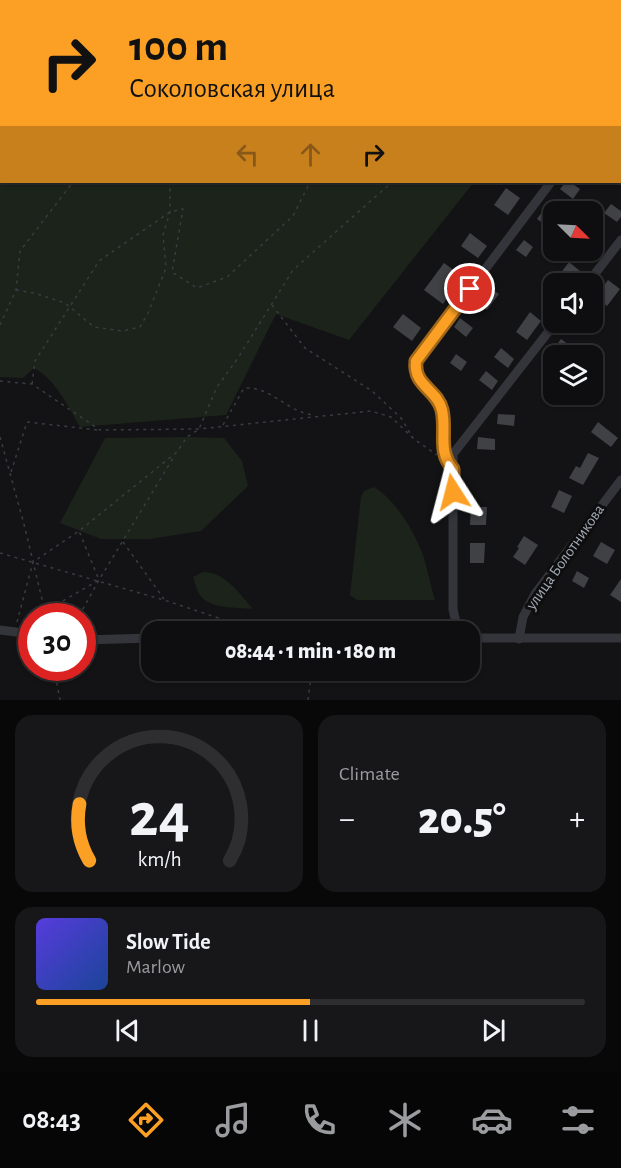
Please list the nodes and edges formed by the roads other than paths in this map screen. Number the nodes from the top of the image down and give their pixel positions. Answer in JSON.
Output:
{"nodes":[{"id":1,"x":550,"y":183,"type":"edge"},
{"id":2,"x":621,"y":240,"type":"edge"},
{"id":3,"x":596,"y":273,"type":"edge"},
{"id":4,"x":547,"y":333,"type":"edge"},
{"id":5,"x":451,"y":466,"type":"junction"},
{"id":6,"x":621,"y":480,"type":"edge"},
{"id":7,"x":456,"y":621,"type":"edge"},
{"id":8,"x":0,"y":630,"type":"edge"},
{"id":9,"x":18,"y":632,"type":"edge"},
{"id":10,"x":141,"y":638,"type":"edge"},
{"id":11,"x":480,"y":638,"type":"edge"},
{"id":12,"x":621,"y":638,"type":"edge"},
{"id":13,"x":519,"y":639,"type":"junction"},
{"id":14,"x":96,"y":640,"type":"edge"}],
"edges":[{"from":1,"to":5,"type":"street"},
{"from":2,"to":3,"type":"street"},
{"from":4,"to":5,"type":"street"},
{"from":5,"to":7,"type":"street"},
{"from":6,"to":13,"type":"street","name":"улица Болотникова"},
{"from":8,"to":9,"type":"street"},
{"from":10,"to":14,"type":"street"},
{"from":11,"to":13,"type":"street"},
{"from":12,"to":13,"type":"street"}]}
